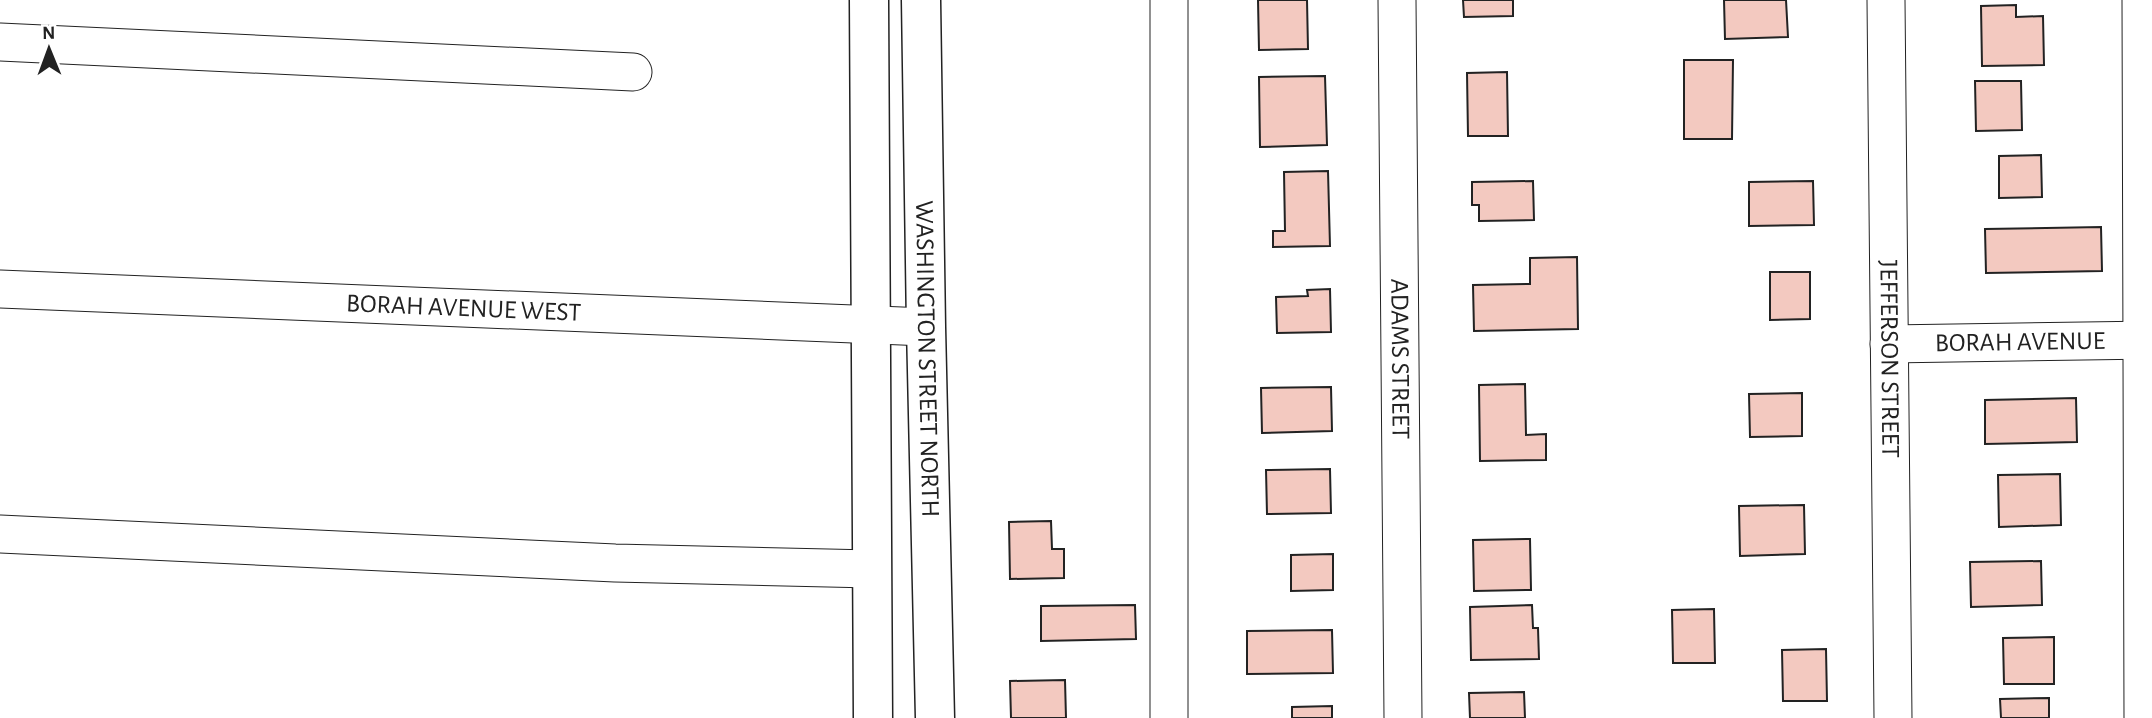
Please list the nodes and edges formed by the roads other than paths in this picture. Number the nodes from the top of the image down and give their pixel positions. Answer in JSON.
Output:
{"nodes":[{"id":1,"x":869,"y":0,"type":"edge"},
{"id":2,"x":921,"y":0,"type":"edge"},
{"id":3,"x":1169,"y":0,"type":"edge"},
{"id":4,"x":1397,"y":0,"type":"edge"},
{"id":5,"x":1886,"y":0,"type":"edge"},
{"id":6,"x":2141,"y":0,"type":"edge"},
{"id":7,"x":0,"y":43,"type":"edge"},
{"id":8,"x":633,"y":72,"type":"dead end"},
{"id":9,"x":0,"y":289,"type":"edge"},
{"id":10,"x":871,"y":326,"type":"junction"},
{"id":11,"x":926,"y":327,"type":"junction"},
{"id":12,"x":2147,"y":340,"type":"edge"},
{"id":13,"x":1889,"y":344,"type":"junction"},
{"id":14,"x":0,"y":534,"type":"edge"},
{"id":15,"x":872,"y":569,"type":"junction"},
{"id":16,"x":873,"y":718,"type":"edge"},
{"id":17,"x":936,"y":718,"type":"edge"},
{"id":18,"x":1169,"y":718,"type":"edge"},
{"id":19,"x":1403,"y":718,"type":"edge"},
{"id":20,"x":1894,"y":718,"type":"edge"},
{"id":21,"x":2143,"y":718,"type":"edge"}],
"edges":[{"from":1,"to":10,"type":"main road","name":"WASHINGTON STREET NORTH"},
{"from":2,"to":11,"type":"main road","name":"WASHINGTON STREET NORTH"},
{"from":3,"to":18,"type":"street"},
{"from":4,"to":19,"type":"street","name":"ADAMS STREET"},
{"from":5,"to":13,"type":"street","name":"JEFFERSON STREET"},
{"from":6,"to":12,"type":"street"},
{"from":7,"to":8,"type":"street"},
{"from":9,"to":10,"type":"street","name":"BORAH AVENUE WEST"},
{"from":10,"to":11,"type":"street","name":"BORAH AVENUE WEST"},
{"from":10,"to":15,"type":"main road","name":"WASHINGTON STREET NORTH"},
{"from":11,"to":17,"type":"main road","name":"WASHINGTON STREET NORTH"},
{"from":12,"to":13,"type":"street","name":"BORAH AVENUE"},
{"from":12,"to":21,"type":"street"},
{"from":13,"to":20,"type":"street","name":"JEFFERSON STREET"},
{"from":14,"to":15,"type":"street"},
{"from":15,"to":16,"type":"main road","name":"WASHINGTON STREET NORTH"}]}
